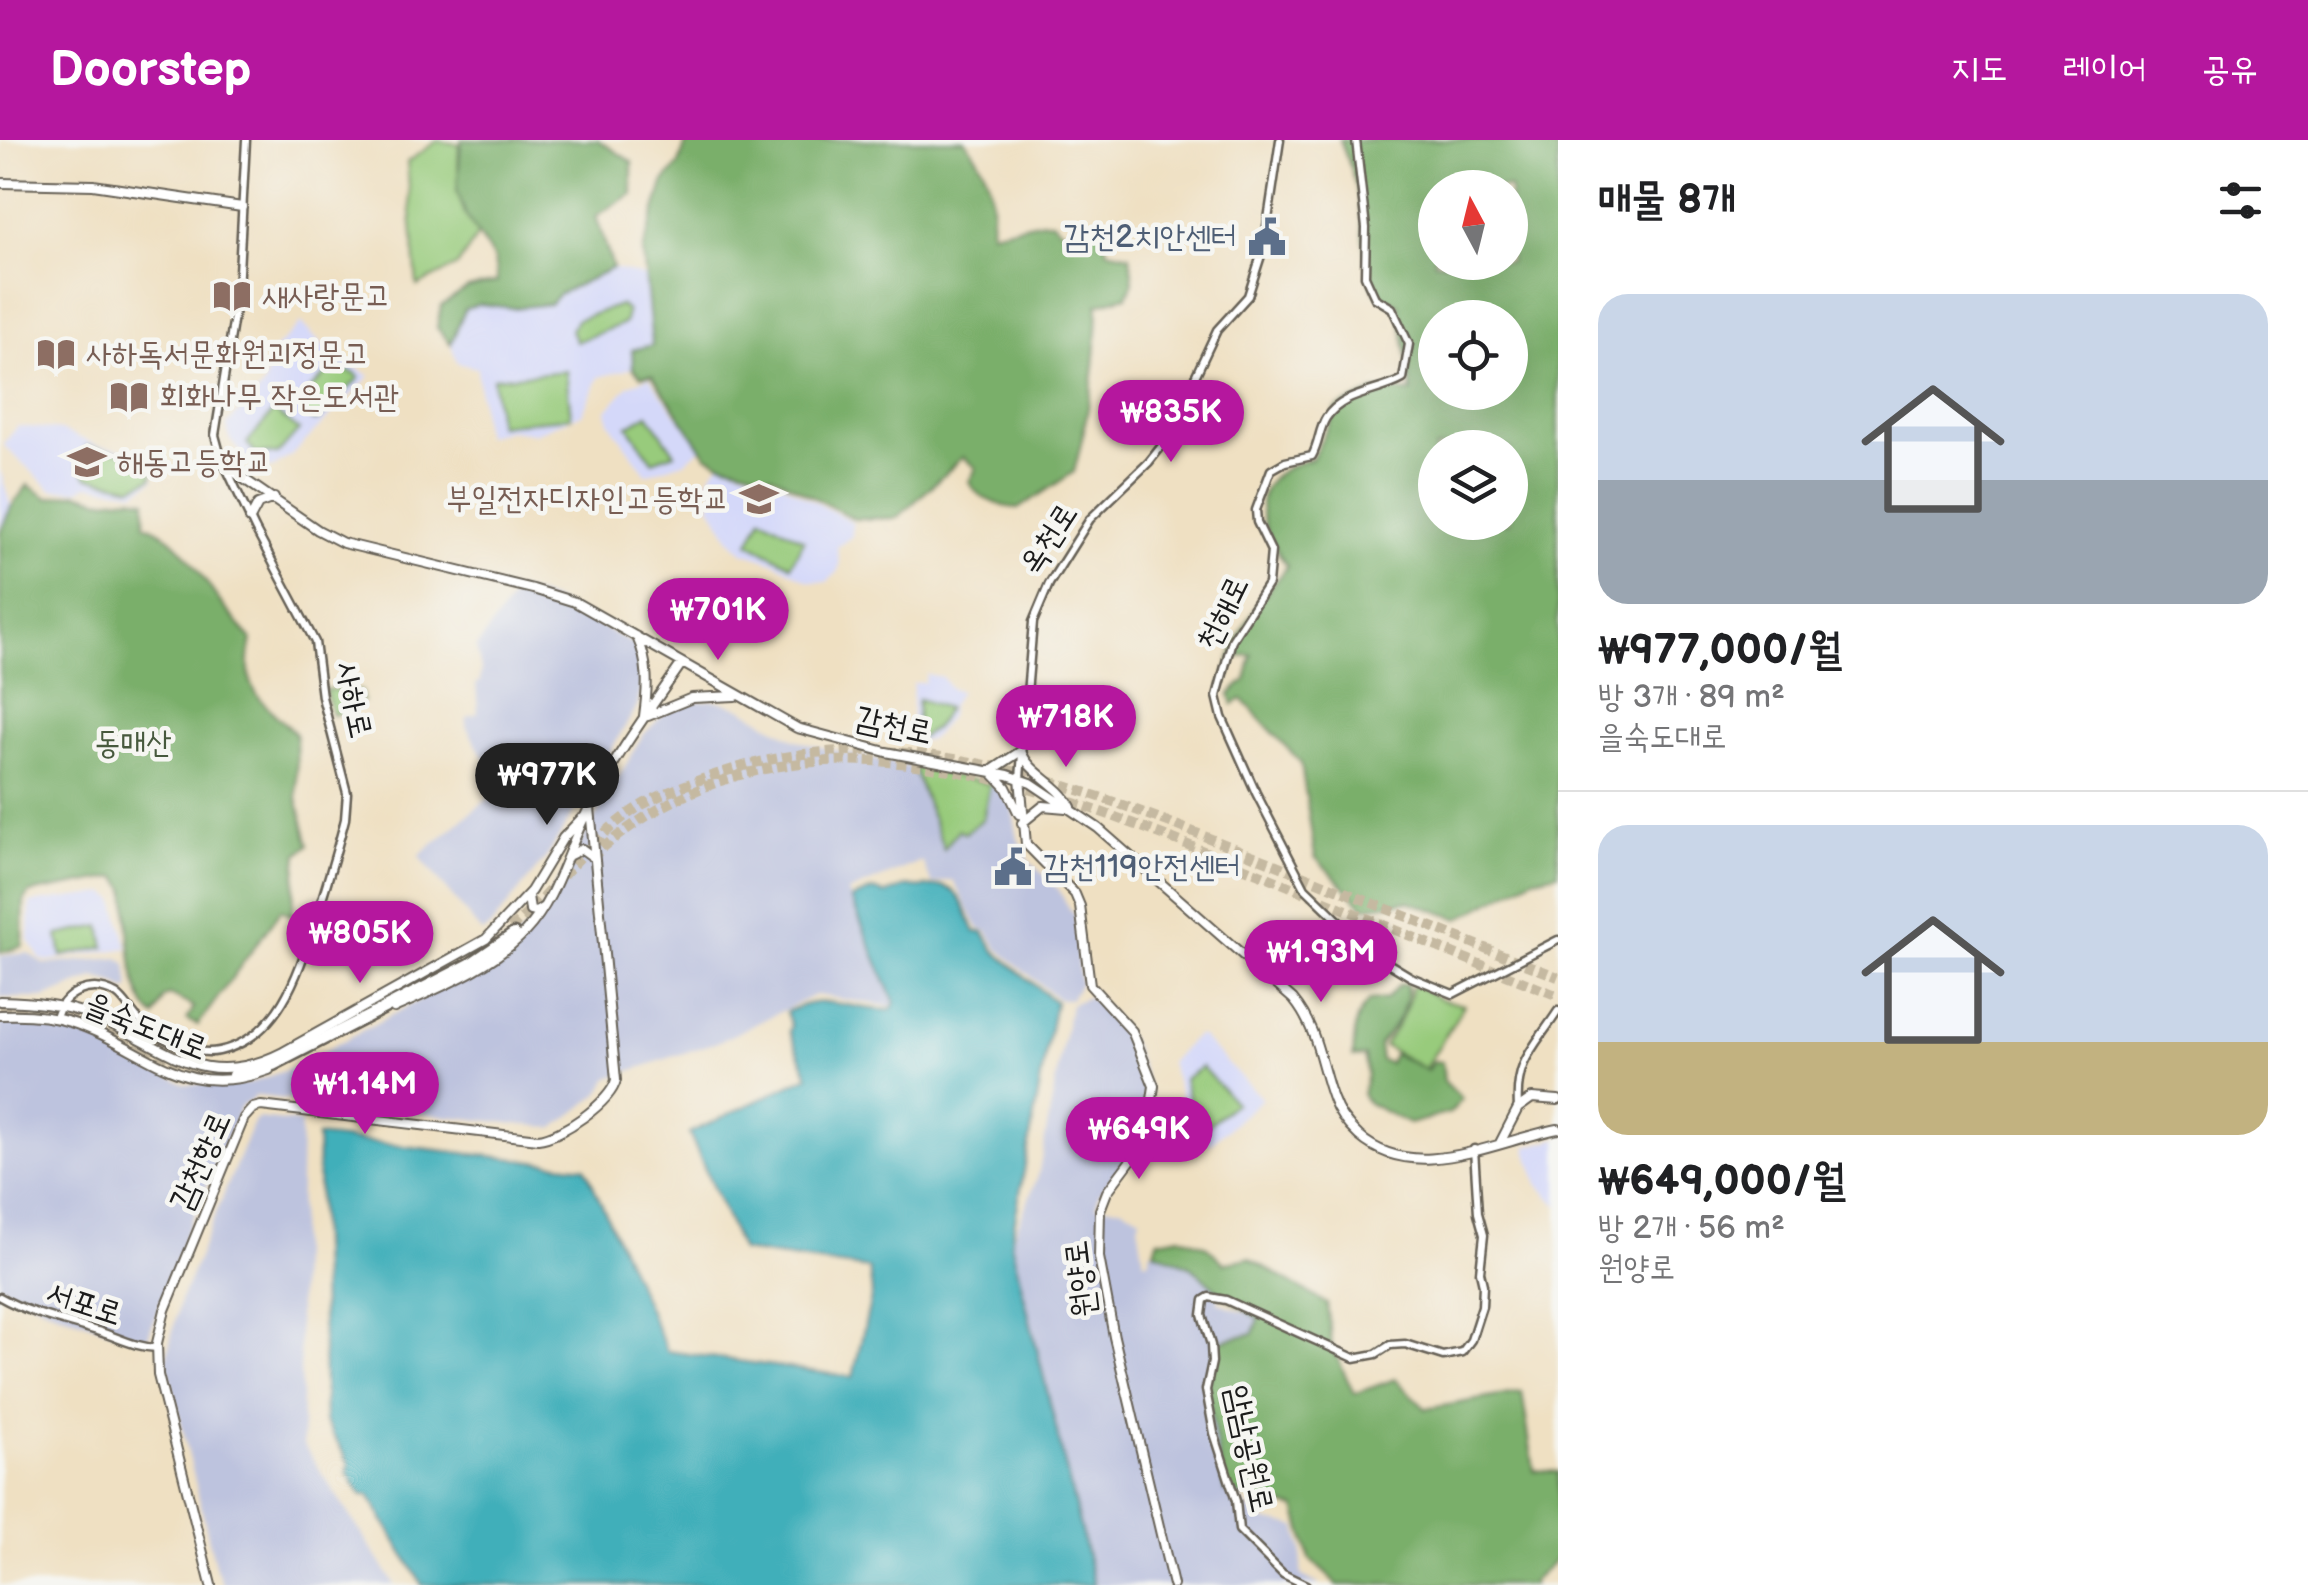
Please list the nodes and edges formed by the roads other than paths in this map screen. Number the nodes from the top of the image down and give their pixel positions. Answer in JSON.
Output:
{"nodes":[{"id":1,"x":246,"y":140,"type":"edge"},
{"id":2,"x":1280,"y":140,"type":"edge"},
{"id":3,"x":1356,"y":140,"type":"edge"},
{"id":4,"x":0,"y":183,"type":"edge"},
{"id":5,"x":242,"y":207,"type":"junction"},
{"id":6,"x":225,"y":466,"type":"junction"},
{"id":7,"x":274,"y":498,"type":"junction"},
{"id":8,"x":250,"y":519,"type":"junction"},
{"id":9,"x":637,"y":637,"type":"junction"},
{"id":10,"x":682,"y":662,"type":"junction"},
{"id":11,"x":736,"y":696,"type":"junction"},
{"id":12,"x":644,"y":718,"type":"junction"},
{"id":13,"x":1021,"y":750,"type":"junction"},
{"id":14,"x":992,"y":771,"type":"junction"},
{"id":15,"x":1020,"y":778,"type":"junction"},
{"id":16,"x":1072,"y":808,"type":"junction"},
{"id":17,"x":587,"y":812,"type":"junction"},
{"id":18,"x":1022,"y":823,"type":"junction"},
{"id":19,"x":568,"y":856,"type":"junction"},
{"id":20,"x":596,"y":864,"type":"junction"},
{"id":21,"x":543,"y":870,"type":"junction"},
{"id":22,"x":559,"y":880,"type":"junction"},
{"id":23,"x":530,"y":891,"type":"junction"},
{"id":24,"x":549,"y":899,"type":"junction"},
{"id":25,"x":512,"y":932,"type":"tunnel mouth"},
{"id":26,"x":1558,"y":940,"type":"edge"},
{"id":27,"x":0,"y":1001,"type":"edge"},
{"id":28,"x":59,"y":1006,"type":"junction"},
{"id":29,"x":1558,"y":1011,"type":"edge"},
{"id":30,"x":0,"y":1015,"type":"edge"},
{"id":31,"x":13,"y":1015,"type":"junction"},
{"id":32,"x":56,"y":1019,"type":"junction"},
{"id":33,"x":293,"y":1053,"type":"junction"},
{"id":34,"x":233,"y":1073,"type":"tunnel mouth"},
{"id":35,"x":1558,"y":1100,"type":"edge"},
{"id":36,"x":1518,"y":1108,"type":"junction"},
{"id":37,"x":1558,"y":1129,"type":"edge"},
{"id":38,"x":1500,"y":1143,"type":"junction"},
{"id":39,"x":1474,"y":1149,"type":"junction"},
{"id":40,"x":0,"y":1297,"type":"edge"},
{"id":41,"x":156,"y":1348,"type":"junction"},
{"id":42,"x":211,"y":1585,"type":"edge"},
{"id":43,"x":1173,"y":1585,"type":"edge"},
{"id":44,"x":1306,"y":1585,"type":"edge"}],
"edges":[{"from":1,"to":5,"type":"street","name":"사하로"},
{"from":2,"to":13,"type":"street","name":"옥천로"},
{"from":3,"to":26,"type":"street","name":"천해로"},
{"from":4,"to":5,"type":"main road"},
{"from":5,"to":6,"type":"street","name":"사하로"},
{"from":6,"to":7,"type":"main road","name":"감천로"},
{"from":6,"to":8,"type":"street","name":"사하로"},
{"from":7,"to":8,"type":"main road"},
{"from":7,"to":9,"type":"main road","name":"감천로"},
{"from":8,"to":28,"type":"street","name":"사하로"},
{"from":9,"to":10,"type":"main road","name":"감천로"},
{"from":9,"to":12,"type":"main road"},
{"from":10,"to":11,"type":"main road","name":"감천로"},
{"from":10,"to":12,"type":"main road","name":"을숙도대로"},
{"from":11,"to":12,"type":"main road"},
{"from":11,"to":14,"type":"main road","name":"감천로"},
{"from":12,"to":17,"type":"main road","name":"을숙도대로"},
{"from":13,"to":14,"type":"main road"},
{"from":13,"to":15,"type":"street","name":"옥천로"},
{"from":13,"to":16,"type":"main road"},
{"from":14,"to":15,"type":"main road","name":"감천로"},
{"from":14,"to":18,"type":"main road"},
{"from":15,"to":16,"type":"main road","name":"감천로"},
{"from":15,"to":18,"type":"main road","name":"원양로"},
{"from":16,"to":18,"type":"main road"},
{"from":16,"to":39,"type":"main road","name":"감천로"},
{"from":17,"to":19,"type":"main road","name":"을숙도대로"},
{"from":17,"to":20,"type":"main road","name":"감천항로"},
{"from":17,"to":21,"type":"main road","name":"을숙도대로"},
{"from":18,"to":43,"type":"main road","name":"원양로"},
{"from":19,"to":20,"type":"main road"},
{"from":19,"to":22,"type":"main road","name":"을숙도대로"},
{"from":20,"to":41,"type":"main road","name":"감천항로"},
{"from":21,"to":22,"type":"main road"},
{"from":21,"to":23,"type":"main road","name":"을숙도대로"},
{"from":22,"to":24,"type":"main road","name":"을숙도대로"},
{"from":23,"to":24,"type":"main road"},
{"from":23,"to":33,"type":"main road","name":"을숙도대로"},
{"from":24,"to":33,"type":"main road","name":"을숙도대로"},
{"from":25,"to":33,"type":"highway"},
{"from":27,"to":28,"type":"main road","name":"을숙도대로"},
{"from":28,"to":31,"type":"main road"},
{"from":28,"to":32,"type":"street"},
{"from":28,"to":33,"type":"main road","name":"을숙도대로"},
{"from":29,"to":36,"type":"street"},
{"from":30,"to":31,"type":"main road","name":"을숙도대로"},
{"from":31,"to":32,"type":"main road","name":"을숙도대로"},
{"from":32,"to":33,"type":"main road","name":"을숙도대로"},
{"from":33,"to":34,"type":"highway"},
{"from":35,"to":36,"type":"main road"},
{"from":36,"to":38,"type":"main road"},
{"from":37,"to":38,"type":"main road","name":"감천로"},
{"from":38,"to":39,"type":"main road","name":"감천로"},
{"from":39,"to":44,"type":"street","name":"암남공원로"},
{"from":40,"to":41,"type":"street","name":"서포로"},
{"from":41,"to":42,"type":"main road","name":"감천항로"}]}
